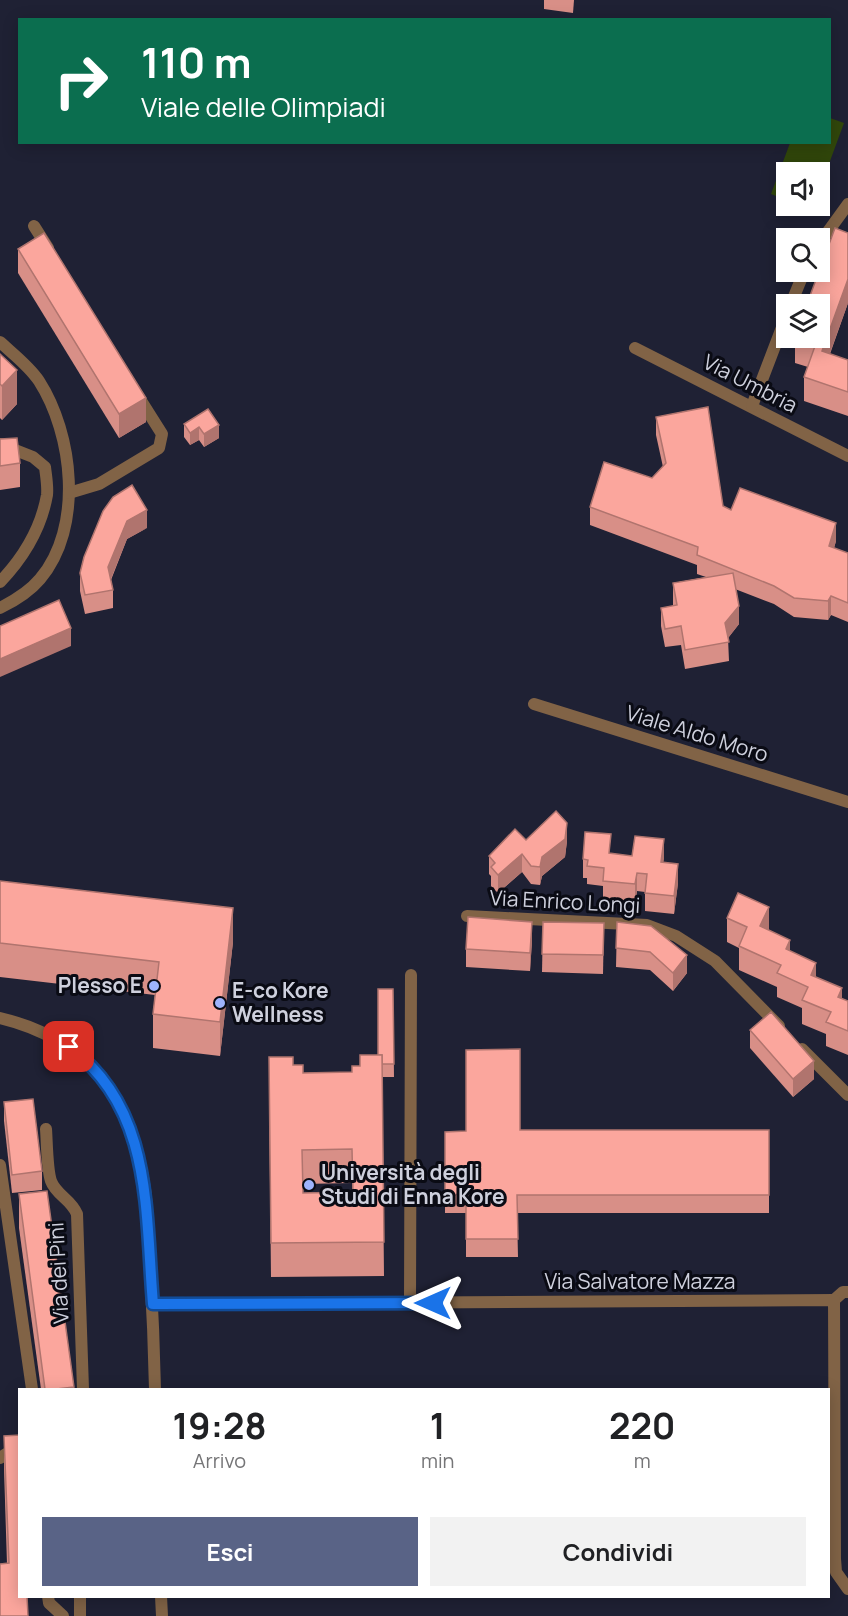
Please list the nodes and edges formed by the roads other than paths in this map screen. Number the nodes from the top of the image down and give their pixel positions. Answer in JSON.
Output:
{"nodes":[{"id":1,"x":848,"y":204,"type":"edge"},
{"id":2,"x":34,"y":226,"type":"dead end"},
{"id":3,"x":830,"y":229,"type":"edge"},
{"id":4,"x":52,"y":256,"type":"edge"},
{"id":5,"x":0,"y":342,"type":"edge"},
{"id":6,"x":776,"y":343,"type":"edge"},
{"id":7,"x":635,"y":348,"type":"dead end"},
{"id":8,"x":131,"y":385,"type":"edge"},
{"id":9,"x":752,"y":406,"type":"junction"},
{"id":10,"x":0,"y":444,"type":"edge"},
{"id":11,"x":848,"y":456,"type":"edge"},
{"id":12,"x":69,"y":493,"type":"junction"},
{"id":13,"x":0,"y":582,"type":"edge"},
{"id":14,"x":0,"y":608,"type":"edge"},
{"id":15,"x":534,"y":704,"type":"dead end"},
{"id":16,"x":848,"y":802,"type":"edge"},
{"id":17,"x":467,"y":916,"type":"edge"},
{"id":18,"x":411,"y":975,"type":"dead end"},
{"id":19,"x":0,"y":1018,"type":"edge"},
{"id":20,"x":848,"y":1095,"type":"edge"},
{"id":21,"x":46,"y":1130,"type":"dead end"},
{"id":22,"x":0,"y":1165,"type":"edge"},
{"id":23,"x":848,"y":1292,"type":"edge"},
{"id":24,"x":834,"y":1300,"type":"junction"},
{"id":25,"x":410,"y":1303,"type":"junction"},
{"id":26,"x":153,"y":1304,"type":"junction"},
{"id":27,"x":32,"y":1388,"type":"edge"},
{"id":28,"x":84,"y":1388,"type":"edge"},
{"id":29,"x":155,"y":1388,"type":"edge"},
{"id":30,"x":18,"y":1451,"type":"edge"},
{"id":31,"x":0,"y":1458,"type":"edge"},
{"id":32,"x":848,"y":1589,"type":"edge"},
{"id":33,"x":48,"y":1598,"type":"edge"},
{"id":34,"x":80,"y":1598,"type":"edge"},
{"id":35,"x":161,"y":1598,"type":"edge"},
{"id":36,"x":63,"y":1616,"type":"edge"},
{"id":37,"x":80,"y":1616,"type":"edge"},
{"id":38,"x":162,"y":1616,"type":"edge"}],
"edges":[{"from":1,"to":3,"type":"street"},
{"from":2,"to":4,"type":"street"},
{"from":5,"to":12,"type":"street"},
{"from":6,"to":9,"type":"street"},
{"from":7,"to":9,"type":"street","name":"Via Umbria"},
{"from":8,"to":12,"type":"street"},
{"from":9,"to":11,"type":"street","name":"Via Umbria"},
{"from":10,"to":13,"type":"street"},
{"from":12,"to":14,"type":"street"},
{"from":15,"to":16,"type":"street","name":"Viale Aldo Moro"},
{"from":17,"to":20,"type":"street","name":"Via Enrico Longi"},
{"from":18,"to":25,"type":"street"},
{"from":19,"to":26,"type":"street"},
{"from":21,"to":28,"type":"street","name":"Via dei Pini"},
{"from":22,"to":27,"type":"street","name":"Via dei Pini"},
{"from":23,"to":24,"type":"street"},
{"from":24,"to":25,"type":"street","name":"Via Salvatore Mazza"},
{"from":24,"to":32,"type":"street"},
{"from":25,"to":26,"type":"street","name":"Via Salvatore Mazza"},
{"from":26,"to":29,"type":"street"},
{"from":30,"to":31,"type":"street"},
{"from":33,"to":36,"type":"street"},
{"from":34,"to":37,"type":"street"},
{"from":35,"to":38,"type":"street"}]}
